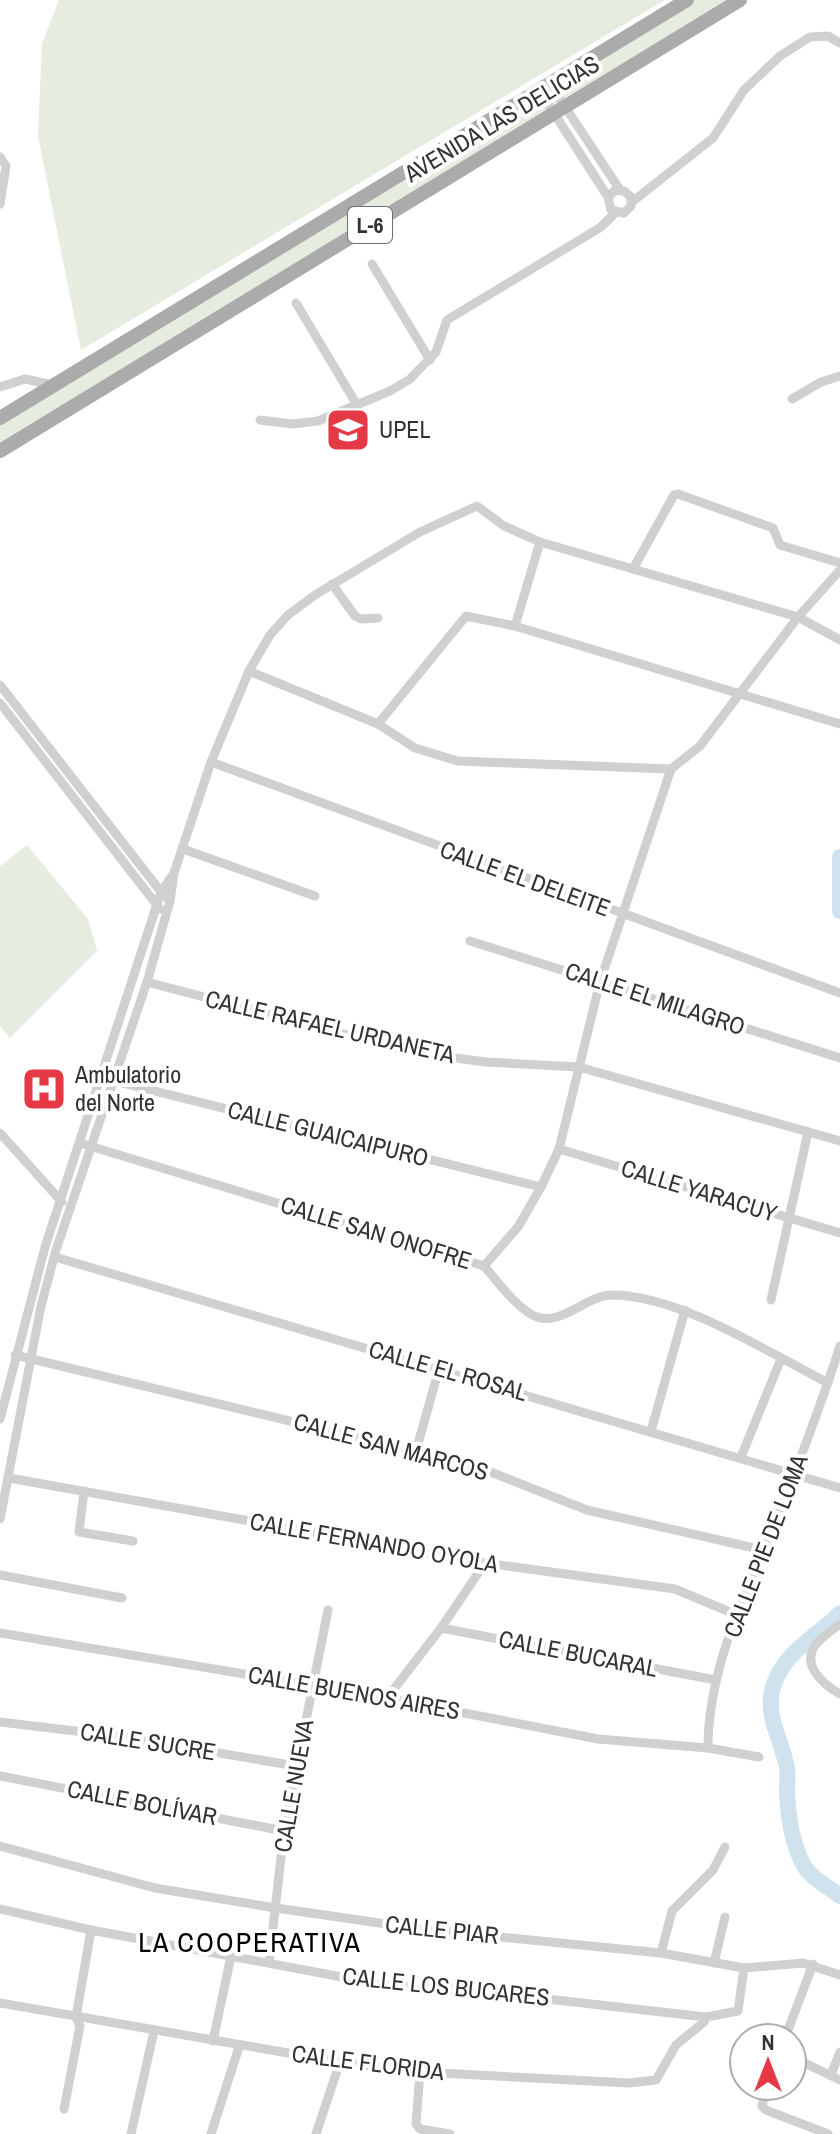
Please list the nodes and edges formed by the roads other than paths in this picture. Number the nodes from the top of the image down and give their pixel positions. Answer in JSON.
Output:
{"nodes":[{"id":1,"x":687,"y":0,"type":"edge"},
{"id":2,"x":740,"y":0,"type":"edge"},
{"id":3,"x":840,"y":43,"type":"edge"},
{"id":4,"x":545,"y":87,"type":"junction"},
{"id":5,"x":559,"y":110,"type":"junction"},
{"id":6,"x":0,"y":157,"type":"edge"},
{"id":7,"x":620,"y":190,"type":"junction"},
{"id":8,"x":608,"y":197,"type":"junction"},
{"id":9,"x":632,"y":202,"type":"junction"},
{"id":10,"x":0,"y":204,"type":"edge"},
{"id":11,"x":615,"y":213,"type":"junction"},
{"id":12,"x":372,"y":264,"type":"dead end"},
{"id":13,"x":296,"y":303,"type":"dead end"},
{"id":14,"x":430,"y":360,"type":"junction"},
{"id":15,"x":840,"y":376,"type":"edge"},
{"id":16,"x":53,"y":385,"type":"junction"},
{"id":17,"x":0,"y":387,"type":"edge"},
{"id":18,"x":792,"y":399,"type":"dead end"},
{"id":19,"x":357,"y":405,"type":"junction"},
{"id":20,"x":0,"y":418,"type":"edge"},
{"id":21,"x":260,"y":420,"type":"dead end"},
{"id":22,"x":0,"y":451,"type":"edge"},
{"id":23,"x":540,"y":542,"type":"junction"},
{"id":24,"x":840,"y":563,"type":"edge"},
{"id":25,"x":633,"y":569,"type":"junction"},
{"id":26,"x":840,"y":570,"type":"edge"},
{"id":27,"x":332,"y":584,"type":"junction"},
{"id":28,"x":798,"y":617,"type":"junction"},
{"id":29,"x":378,"y":618,"type":"dead end"},
{"id":30,"x":515,"y":626,"type":"junction"},
{"id":31,"x":840,"y":640,"type":"edge"},
{"id":32,"x":249,"y":671,"type":"junction"},
{"id":33,"x":0,"y":685,"type":"edge"},
{"id":34,"x":743,"y":693,"type":"junction"},
{"id":35,"x":0,"y":703,"type":"edge"},
{"id":36,"x":378,"y":724,"type":"junction"},
{"id":37,"x":840,"y":724,"type":"edge"},
{"id":38,"x":211,"y":762,"type":"junction"},
{"id":39,"x":671,"y":769,"type":"junction"},
{"id":40,"x":183,"y":849,"type":"junction"},
{"id":41,"x":174,"y":873,"type":"junction"},
{"id":42,"x":161,"y":892,"type":"junction"},
{"id":43,"x":315,"y":896,"type":"dead end"},
{"id":44,"x":170,"y":901,"type":"junction"},
{"id":45,"x":157,"y":906,"type":"junction"},
{"id":46,"x":622,"y":914,"type":"junction"},
{"id":47,"x":166,"y":916,"type":"junction"},
{"id":48,"x":470,"y":941,"type":"dead end"},
{"id":49,"x":147,"y":982,"type":"junction"},
{"id":50,"x":600,"y":982,"type":"junction"},
{"id":51,"x":840,"y":993,"type":"edge"},
{"id":52,"x":840,"y":1058,"type":"edge"},
{"id":53,"x":579,"y":1067,"type":"junction"},
{"id":54,"x":114,"y":1081,"type":"junction"},
{"id":55,"x":808,"y":1132,"type":"junction"},
{"id":56,"x":0,"y":1133,"type":"edge"},
{"id":57,"x":840,"y":1141,"type":"edge"},
{"id":58,"x":80,"y":1143,"type":"junction"},
{"id":59,"x":92,"y":1145,"type":"junction"},
{"id":60,"x":559,"y":1149,"type":"junction"},
{"id":61,"x":541,"y":1187,"type":"junction"},
{"id":62,"x":61,"y":1201,"type":"junction"},
{"id":63,"x":70,"y":1210,"type":"junction"},
{"id":64,"x":788,"y":1218,"type":"junction"},
{"id":65,"x":840,"y":1233,"type":"edge"},
{"id":66,"x":55,"y":1257,"type":"junction"},
{"id":67,"x":484,"y":1266,"type":"junction"},
{"id":68,"x":771,"y":1300,"type":"dead end"},
{"id":69,"x":685,"y":1310,"type":"junction"},
{"id":70,"x":840,"y":1346,"type":"edge"},
{"id":71,"x":15,"y":1355,"type":"junction"},
{"id":72,"x":30,"y":1358,"type":"junction"},
{"id":73,"x":781,"y":1359,"type":"junction"},
{"id":74,"x":439,"y":1369,"type":"junction"},
{"id":75,"x":828,"y":1383,"type":"junction"},
{"id":76,"x":1,"y":1403,"type":"edge"},
{"id":77,"x":20,"y":1407,"type":"junction"},
{"id":78,"x":0,"y":1419,"type":"edge"},
{"id":79,"x":651,"y":1431,"type":"junction"},
{"id":80,"x":416,"y":1451,"type":"junction"},
{"id":81,"x":741,"y":1457,"type":"junction"},
{"id":82,"x":795,"y":1473,"type":"junction"},
{"id":83,"x":9,"y":1478,"type":"junction"},
{"id":84,"x":840,"y":1488,"type":"edge"},
{"id":85,"x":84,"y":1491,"type":"junction"},
{"id":86,"x":0,"y":1519,"type":"edge"},
{"id":87,"x":133,"y":1541,"type":"dead end"},
{"id":88,"x":763,"y":1550,"type":"junction"},
{"id":89,"x":485,"y":1563,"type":"junction"},
{"id":90,"x":0,"y":1575,"type":"edge"},
{"id":91,"x":122,"y":1598,"type":"dead end"},
{"id":92,"x":328,"y":1610,"type":"dead end"},
{"id":93,"x":737,"y":1615,"type":"junction"},
{"id":94,"x":840,"y":1624,"type":"edge"},
{"id":95,"x":441,"y":1628,"type":"junction"},
{"id":96,"x":0,"y":1633,"type":"edge"},
{"id":97,"x":716,"y":1680,"type":"junction"},
{"id":98,"x":311,"y":1685,"type":"junction"},
{"id":99,"x":840,"y":1694,"type":"edge"},
{"id":100,"x":387,"y":1698,"type":"junction"},
{"id":101,"x":0,"y":1722,"type":"edge"},
{"id":102,"x":708,"y":1748,"type":"junction"},
{"id":103,"x":759,"y":1757,"type":"dead end"},
{"id":104,"x":296,"y":1766,"type":"junction"},
{"id":105,"x":0,"y":1776,"type":"edge"},
{"id":106,"x":284,"y":1831,"type":"junction"},
{"id":107,"x":0,"y":1846,"type":"edge"},
{"id":108,"x":725,"y":1847,"type":"dead end"},
{"id":109,"x":276,"y":1908,"type":"junction"},
{"id":110,"x":0,"y":1909,"type":"edge"},
{"id":111,"x":725,"y":1917,"type":"dead end"},
{"id":112,"x":91,"y":1930,"type":"junction"},
{"id":113,"x":661,"y":1953,"type":"junction"},
{"id":114,"x":231,"y":1956,"type":"junction"},
{"id":115,"x":269,"y":1963,"type":"junction"},
{"id":116,"x":714,"y":1963,"type":"junction"},
{"id":117,"x":813,"y":1964,"type":"junction"},
{"id":118,"x":744,"y":1968,"type":"junction"},
{"id":119,"x":840,"y":1975,"type":"edge"},
{"id":120,"x":0,"y":2003,"type":"edge"},
{"id":121,"x":76,"y":2017,"type":"junction"},
{"id":122,"x":706,"y":2017,"type":"junction"},
{"id":123,"x":791,"y":2022,"type":"edge"},
{"id":124,"x":154,"y":2031,"type":"junction"},
{"id":125,"x":213,"y":2041,"type":"junction"},
{"id":126,"x":239,"y":2047,"type":"junction"},
{"id":127,"x":840,"y":2052,"type":"edge"},
{"id":128,"x":340,"y":2062,"type":"junction"},
{"id":129,"x":808,"y":2064,"type":"edge"},
{"id":130,"x":420,"y":2072,"type":"junction"},
{"id":131,"x":836,"y":2077,"type":"edge"},
{"id":132,"x":763,"y":2102,"type":"edge"},
{"id":133,"x":64,"y":2109,"type":"dead end"},
{"id":134,"x":825,"y":2133,"type":"edge"},
{"id":135,"x":131,"y":2134,"type":"edge"},
{"id":136,"x":211,"y":2134,"type":"edge"},
{"id":137,"x":316,"y":2134,"type":"edge"},
{"id":138,"x":450,"y":2134,"type":"edge"}],
"edges":[{"from":1,"to":4,"type":"main road","name":"AVENIDA LAS DELICIAS","number":"L-6"},
{"from":2,"to":5,"type":"main road","name":"AVENIDA LAS DELICIAS","number":"L-6"},
{"from":3,"to":9,"type":"street"},
{"from":4,"to":5,"type":"street"},
{"from":4,"to":16,"type":"main road","name":"AVENIDA LAS DELICIAS","number":"L-6"},
{"from":5,"to":7,"type":"street"},
{"from":5,"to":8,"type":"street"},
{"from":5,"to":22,"type":"main road","name":"AVENIDA LAS DELICIAS","number":"L-6"},
{"from":6,"to":10,"type":"street"},
{"from":7,"to":8,"type":"street"},
{"from":7,"to":9,"type":"street"},
{"from":8,"to":11,"type":"street"},
{"from":9,"to":11,"type":"street"},
{"from":11,"to":14,"type":"street"},
{"from":12,"to":14,"type":"street"},
{"from":13,"to":19,"type":"street"},
{"from":14,"to":19,"type":"street"},
{"from":15,"to":18,"type":"street"},
{"from":16,"to":17,"type":"street"},
{"from":16,"to":20,"type":"main road","name":"AVENIDA LAS DELICIAS","number":"L-6"},
{"from":19,"to":21,"type":"street"},
{"from":23,"to":25,"type":"street"},
{"from":23,"to":27,"type":"street"},
{"from":23,"to":30,"type":"street"},
{"from":24,"to":25,"type":"street"},
{"from":25,"to":28,"type":"street"},
{"from":26,"to":28,"type":"street"},
{"from":27,"to":29,"type":"street"},
{"from":27,"to":32,"type":"street"},
{"from":28,"to":31,"type":"street"},
{"from":28,"to":34,"type":"street"},
{"from":30,"to":34,"type":"street"},
{"from":30,"to":36,"type":"street"},
{"from":32,"to":36,"type":"street"},
{"from":32,"to":38,"type":"street"},
{"from":33,"to":42,"type":"street"},
{"from":34,"to":37,"type":"street"},
{"from":34,"to":39,"type":"street"},
{"from":35,"to":45,"type":"street"},
{"from":36,"to":39,"type":"street"},
{"from":38,"to":40,"type":"street"},
{"from":38,"to":46,"type":"street","name":"CALLE EL DELEITE"},
{"from":39,"to":46,"type":"street"},
{"from":40,"to":41,"type":"street"},
{"from":40,"to":43,"type":"street"},
{"from":41,"to":42,"type":"street"},
{"from":41,"to":44,"type":"street"},
{"from":42,"to":44,"type":"street"},
{"from":42,"to":45,"type":"street"},
{"from":44,"to":47,"type":"street"},
{"from":45,"to":47,"type":"street"},
{"from":45,"to":58,"type":"street"},
{"from":46,"to":50,"type":"street"},
{"from":46,"to":51,"type":"street","name":"CALLE EL DELEITE"},
{"from":47,"to":49,"type":"street"},
{"from":48,"to":50,"type":"street","name":"CALLE EL MILAGRO"},
{"from":49,"to":53,"type":"street","name":"CALLE RAFAEL URDANETA"},
{"from":49,"to":54,"type":"street"},
{"from":50,"to":52,"type":"street","name":"CALLE EL MILAGRO"},
{"from":50,"to":53,"type":"street"},
{"from":53,"to":55,"type":"street","name":"CALLE RAFAEL URDANETA"},
{"from":53,"to":60,"type":"street"},
{"from":54,"to":59,"type":"street"},
{"from":54,"to":61,"type":"street","name":"CALLE GUAICAIPURO"},
{"from":55,"to":57,"type":"street","name":"CALLE RAFAEL URDANETA"},
{"from":55,"to":64,"type":"street"},
{"from":56,"to":62,"type":"street"},
{"from":58,"to":59,"type":"street","name":"CALLE SAN ONOFRE"},
{"from":58,"to":62,"type":"street"},
{"from":59,"to":63,"type":"street"},
{"from":59,"to":67,"type":"street","name":"CALLE SAN ONOFRE"},
{"from":60,"to":61,"type":"street"},
{"from":60,"to":64,"type":"street","name":"CALLE YARACUY"},
{"from":61,"to":67,"type":"street"},
{"from":62,"to":63,"type":"street"},
{"from":62,"to":71,"type":"street"},
{"from":63,"to":66,"type":"street"},
{"from":64,"to":65,"type":"street","name":"CALLE YARACUY"},
{"from":64,"to":68,"type":"street"},
{"from":66,"to":72,"type":"street"},
{"from":66,"to":74,"type":"street","name":"CALLE EL ROSAL"},
{"from":67,"to":69,"type":"street","name":"CALLE SAN ONOFRE"},
{"from":69,"to":73,"type":"street","name":"CALLE SAN ONOFRE"},
{"from":69,"to":79,"type":"street"},
{"from":70,"to":75,"type":"street","name":"CALLE PIE DE LOMA"},
{"from":71,"to":72,"type":"street","name":"CALLE SAN MARCOS"},
{"from":71,"to":76,"type":"street"},
{"from":72,"to":77,"type":"street"},
{"from":72,"to":80,"type":"street","name":"CALLE SAN MARCOS"},
{"from":73,"to":75,"type":"street","name":"CALLE SAN ONOFRE"},
{"from":73,"to":81,"type":"street"},
{"from":74,"to":79,"type":"street","name":"CALLE EL ROSAL"},
{"from":74,"to":80,"type":"street"},
{"from":75,"to":82,"type":"street","name":"CALLE PIE DE LOMA"},
{"from":76,"to":77,"type":"street"},
{"from":76,"to":78,"type":"street"},
{"from":77,"to":83,"type":"street"},
{"from":79,"to":81,"type":"street","name":"CALLE EL ROSAL"},
{"from":80,"to":88,"type":"street","name":"CALLE SAN MARCOS"},
{"from":81,"to":82,"type":"street","name":"CALLE EL ROSAL"},
{"from":82,"to":84,"type":"street","name":"CALLE EL ROSAL"},
{"from":82,"to":88,"type":"street","name":"CALLE PIE DE LOMA"},
{"from":83,"to":85,"type":"street","name":"CALLE FERNANDO OYOLA"},
{"from":83,"to":86,"type":"street"},
{"from":85,"to":87,"type":"street"},
{"from":85,"to":89,"type":"street","name":"CALLE FERNANDO OYOLA"},
{"from":88,"to":93,"type":"street","name":"CALLE PIE DE LOMA"},
{"from":89,"to":93,"type":"street","name":"CALLE FERNANDO OYOLA"},
{"from":89,"to":95,"type":"street"},
{"from":90,"to":91,"type":"street"},
{"from":92,"to":98,"type":"street","name":"CALLE NUEVA"},
{"from":93,"to":97,"type":"street","name":"CALLE PIE DE LOMA"},
{"from":94,"to":99,"type":"street"},
{"from":95,"to":97,"type":"street","name":"CALLE BUCARAL"},
{"from":95,"to":100,"type":"street"},
{"from":96,"to":98,"type":"street","name":"CALLE BUENOS AIRES"},
{"from":97,"to":102,"type":"street","name":"CALLE PIE DE LOMA"},
{"from":98,"to":100,"type":"street","name":"CALLE BUENOS AIRES"},
{"from":98,"to":104,"type":"street","name":"CALLE NUEVA"},
{"from":100,"to":102,"type":"street","name":"CALLE BUENOS AIRES"},
{"from":101,"to":104,"type":"street","name":"CALLE SUCRE"},
{"from":102,"to":103,"type":"street","name":"CALLE BUENOS AIRES"},
{"from":104,"to":106,"type":"street","name":"CALLE NUEVA"},
{"from":105,"to":106,"type":"street","name":"CALLE BOLÍVAR"},
{"from":106,"to":109,"type":"street","name":"CALLE NUEVA"},
{"from":107,"to":109,"type":"street","name":"CALLE PIAR"},
{"from":108,"to":113,"type":"street"},
{"from":109,"to":113,"type":"street","name":"CALLE PIAR"},
{"from":109,"to":115,"type":"street","name":"CALLE NUEVA"},
{"from":110,"to":112,"type":"street","name":"CALLE LOS BUCARES"},
{"from":111,"to":116,"type":"street"},
{"from":112,"to":114,"type":"street","name":"CALLE LOS BUCARES"},
{"from":112,"to":121,"type":"street"},
{"from":113,"to":116,"type":"street","name":"CALLE PIAR"},
{"from":114,"to":115,"type":"street","name":"CALLE LOS BUCARES"},
{"from":114,"to":125,"type":"street"},
{"from":115,"to":122,"type":"street","name":"CALLE LOS BUCARES"},
{"from":116,"to":118,"type":"street","name":"CALLE PIAR"},
{"from":117,"to":118,"type":"street","name":"CALLE PIAR"},
{"from":117,"to":119,"type":"street","name":"CALLE PIAR"},
{"from":117,"to":123,"type":"street"},
{"from":118,"to":122,"type":"street"},
{"from":120,"to":121,"type":"street","name":"CALLE FLORIDA"},
{"from":121,"to":124,"type":"street","name":"CALLE FLORIDA"},
{"from":121,"to":133,"type":"street"},
{"from":122,"to":130,"type":"street","name":"CALLE FLORIDA"},
{"from":124,"to":125,"type":"street","name":"CALLE FLORIDA"},
{"from":124,"to":135,"type":"street"},
{"from":125,"to":126,"type":"street","name":"CALLE FLORIDA"},
{"from":126,"to":128,"type":"street","name":"CALLE FLORIDA"},
{"from":126,"to":136,"type":"street"},
{"from":127,"to":131,"type":"street"},
{"from":128,"to":130,"type":"street","name":"CALLE FLORIDA"},
{"from":128,"to":137,"type":"street"},
{"from":129,"to":131,"type":"street"},
{"from":130,"to":138,"type":"street"},
{"from":132,"to":134,"type":"street"}]}
